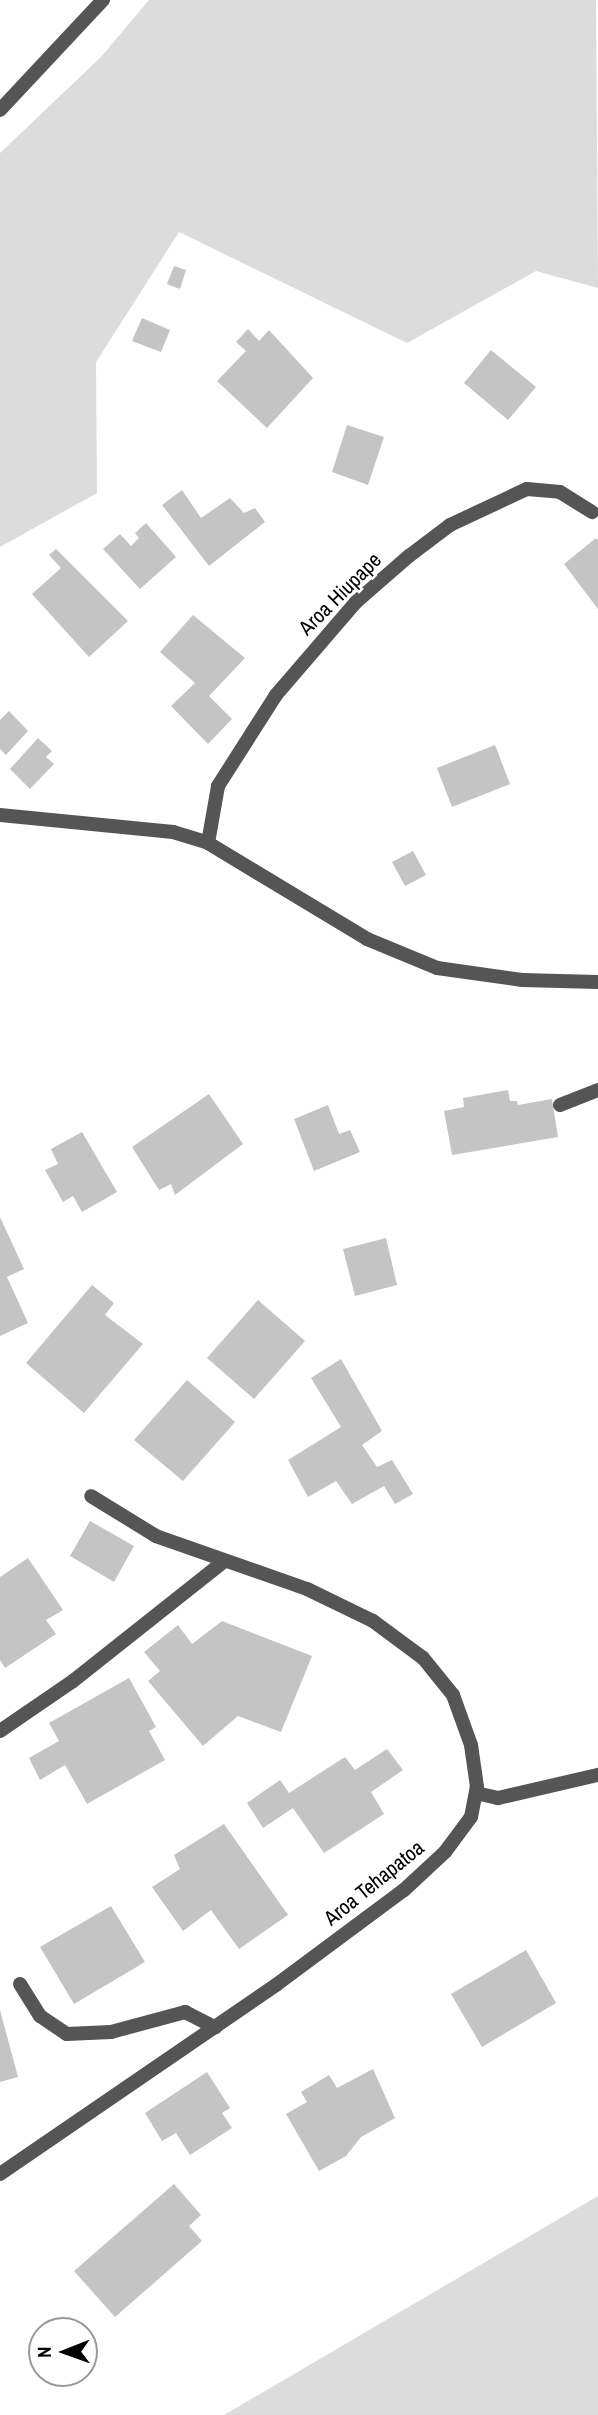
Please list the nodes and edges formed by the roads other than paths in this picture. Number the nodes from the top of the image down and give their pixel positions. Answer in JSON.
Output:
{"nodes":[{"id":1,"x":103,"y":0,"type":"edge"},
{"id":2,"x":0,"y":110,"type":"edge"},
{"id":3,"x":592,"y":512,"type":"dead end"},
{"id":4,"x":0,"y":815,"type":"edge"},
{"id":5,"x":208,"y":843,"type":"junction"},
{"id":6,"x":598,"y":982,"type":"edge"},
{"id":7,"x":598,"y":1090,"type":"edge"},
{"id":8,"x":560,"y":1105,"type":"dead end"},
{"id":9,"x":91,"y":1496,"type":"dead end"},
{"id":10,"x":222,"y":1563,"type":"junction"},
{"id":11,"x":0,"y":1731,"type":"edge"},
{"id":12,"x":598,"y":1775,"type":"edge"},
{"id":13,"x":476,"y":1793,"type":"junction"},
{"id":14,"x":20,"y":1984,"type":"dead end"},
{"id":15,"x":215,"y":2027,"type":"junction"},
{"id":16,"x":0,"y":2174,"type":"edge"}],
"edges":[{"from":1,"to":2,"type":"street"},
{"from":3,"to":5,"type":"street","name":"Aroa Hiupape"},
{"from":4,"to":5,"type":"street"},
{"from":5,"to":6,"type":"street"},
{"from":7,"to":8,"type":"street"},
{"from":9,"to":10,"type":"street","name":"Aroa Tehapatoa"},
{"from":10,"to":11,"type":"street"},
{"from":10,"to":13,"type":"street","name":"Aroa Tehapatoa"},
{"from":12,"to":13,"type":"street"},
{"from":13,"to":15,"type":"street","name":"Aroa Tehapatoa"},
{"from":14,"to":15,"type":"street"},
{"from":15,"to":16,"type":"street","name":"Aroa Tehapatoa"}]}
